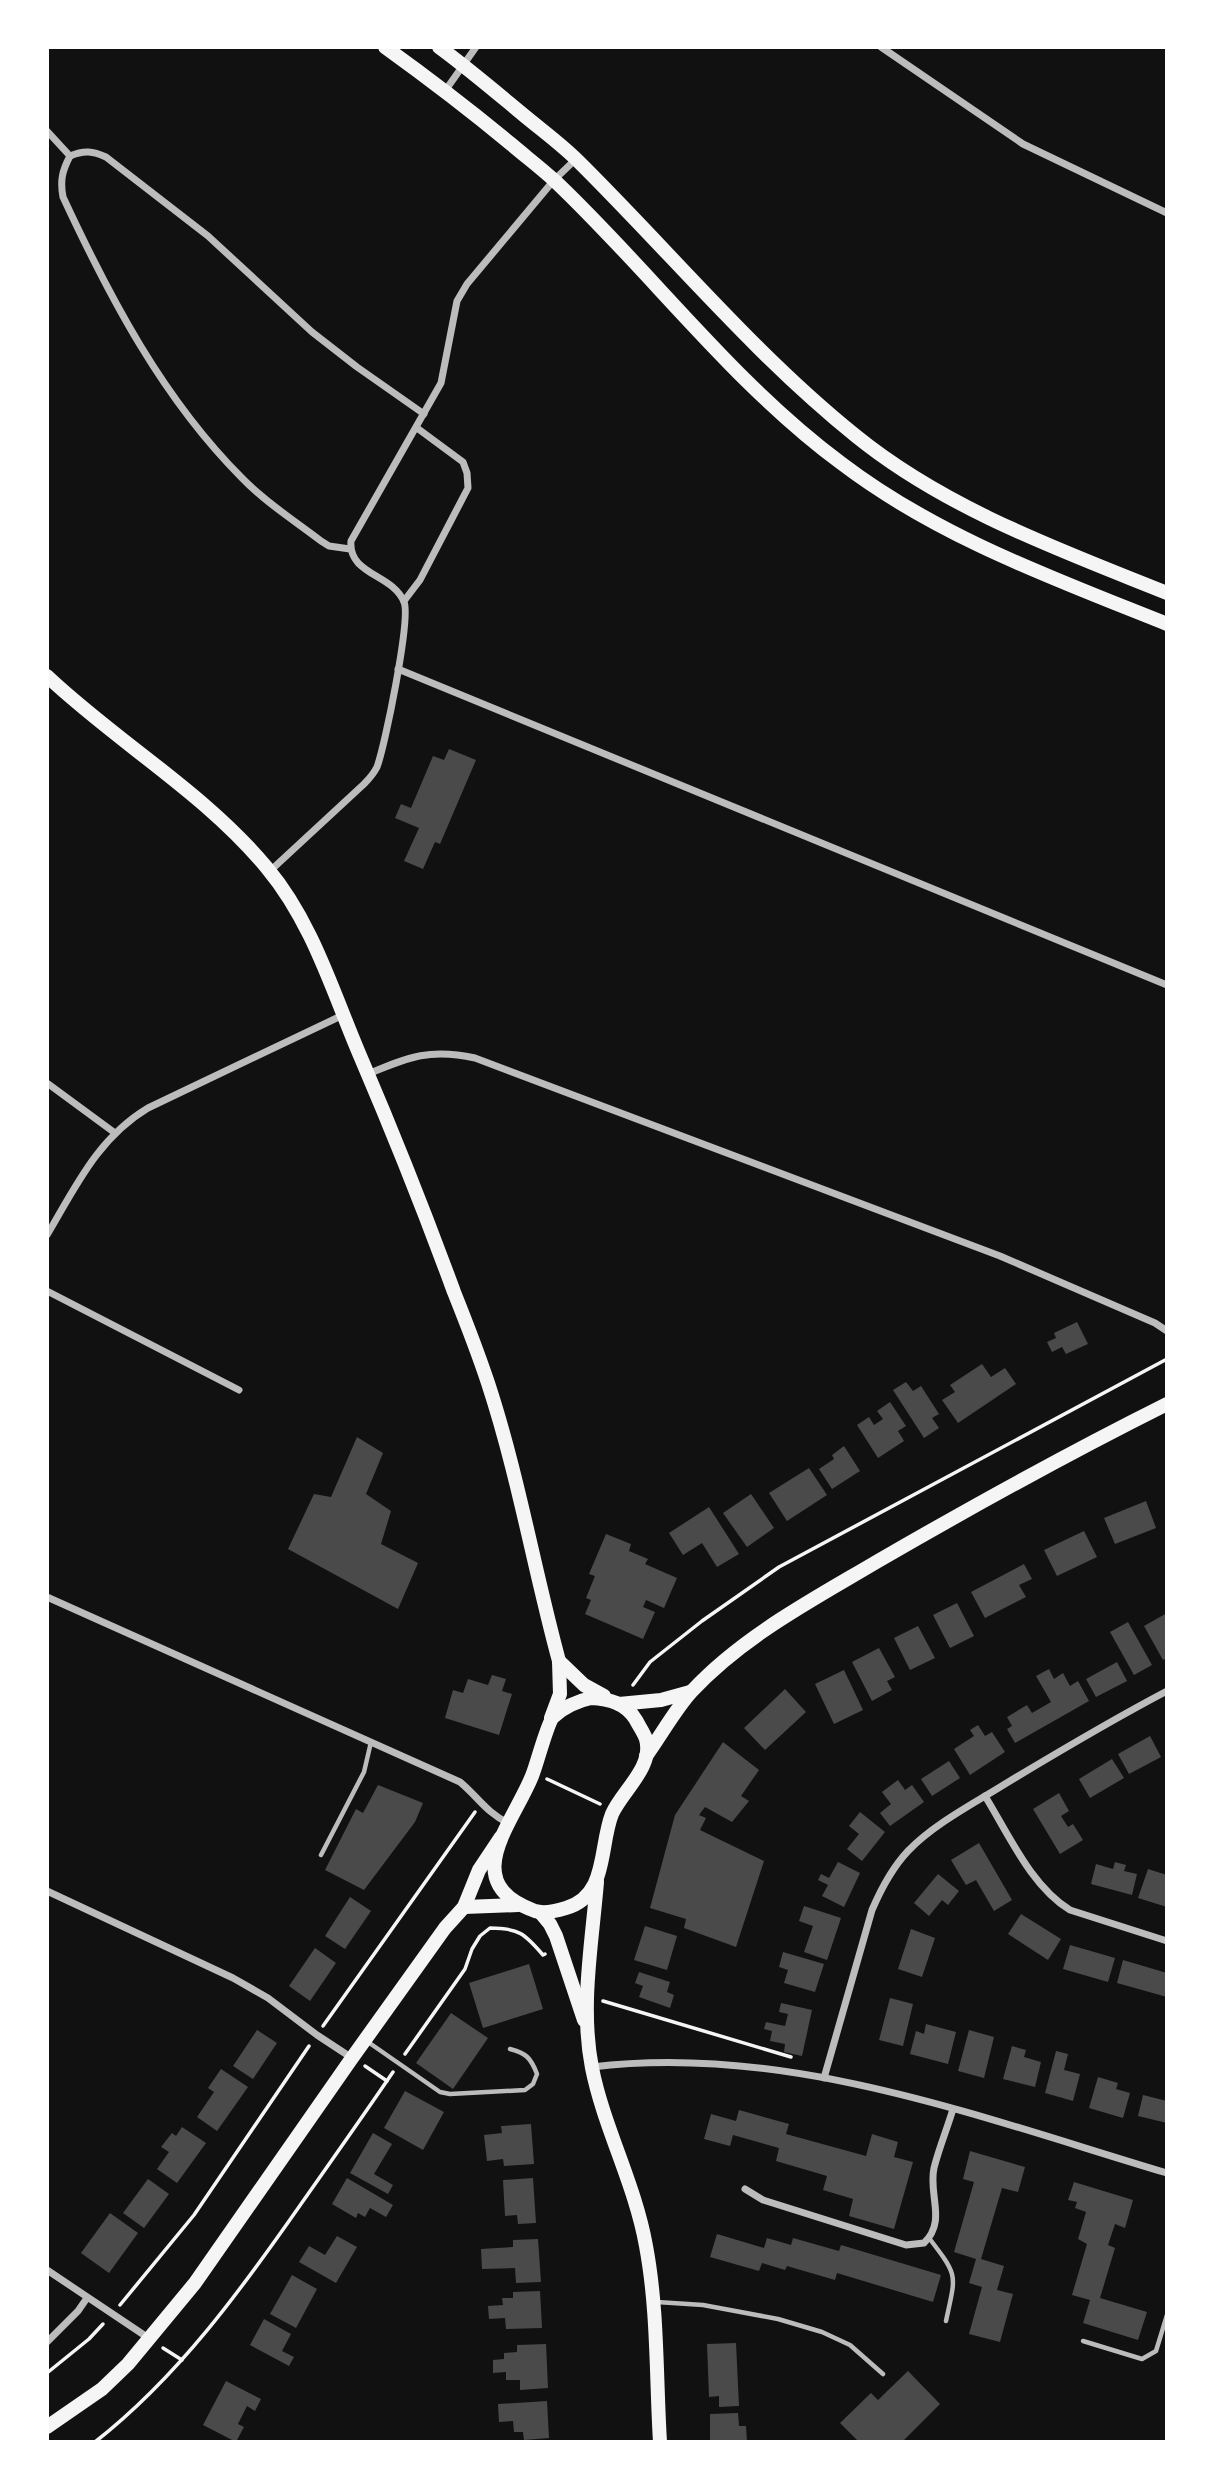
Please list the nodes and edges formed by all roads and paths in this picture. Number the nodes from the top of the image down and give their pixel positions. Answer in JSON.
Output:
{"nodes":[{"id":1,"x":385,"y":47,"type":"edge"},
{"id":2,"x":439,"y":47,"type":"edge"},
{"id":3,"x":476,"y":47,"type":"edge"},
{"id":4,"x":881,"y":47,"type":"edge"},
{"id":5,"x":465,"y":66,"type":"junction"},
{"id":6,"x":445,"y":91,"type":"junction"},
{"id":7,"x":47,"y":131,"type":"edge"},
{"id":8,"x":70,"y":156,"type":"junction"},
{"id":9,"x":576,"y":159,"type":"junction"},
{"id":10,"x":554,"y":180,"type":"junction"},
{"id":11,"x":1167,"y":213,"type":"edge"},
{"id":12,"x":424,"y":414,"type":"junction"},
{"id":13,"x":417,"y":428,"type":"junction"},
{"id":14,"x":350,"y":549,"type":"junction"},
{"id":15,"x":1167,"y":593,"type":"edge"},
{"id":16,"x":404,"y":601,"type":"junction"},
{"id":17,"x":1167,"y":624,"type":"edge"},
{"id":18,"x":398,"y":669,"type":"junction"},
{"id":19,"x":47,"y":676,"type":"edge"},
{"id":20,"x":270,"y":871,"type":"junction"},
{"id":21,"x":1167,"y":985,"type":"edge"},
{"id":22,"x":343,"y":1015,"type":"junction"},
{"id":23,"x":368,"y":1074,"type":"junction"},
{"id":24,"x":47,"y":1083,"type":"edge"},
{"id":25,"x":115,"y":1133,"type":"junction"},
{"id":26,"x":47,"y":1235,"type":"edge"},
{"id":27,"x":47,"y":1291,"type":"edge"},
{"id":28,"x":1167,"y":1331,"type":"edge"},
{"id":29,"x":1167,"y":1359,"type":"edge"},
{"id":30,"x":239,"y":1390,"type":"dead end"},
{"id":31,"x":1167,"y":1404,"type":"edge"},
{"id":32,"x":47,"y":1597,"type":"edge"},
{"id":33,"x":559,"y":1661,"type":"junction"},
{"id":34,"x":1167,"y":1691,"type":"edge"},
{"id":35,"x":691,"y":1692,"type":"junction"},
{"id":36,"x":615,"y":1702,"type":"junction"},
{"id":37,"x":551,"y":1718,"type":"junction"},
{"id":38,"x":371,"y":1742,"type":"junction"},
{"id":39,"x":646,"y":1756,"type":"junction"},
{"id":40,"x":533,"y":1773,"type":"junction"},
{"id":41,"x":985,"y":1796,"type":"junction"},
{"id":42,"x":481,"y":1805,"type":"junction"},
{"id":43,"x":612,"y":1815,"type":"junction"},
{"id":44,"x":509,"y":1823,"type":"junction"},
{"id":45,"x":501,"y":1837,"type":"junction"},
{"id":46,"x":321,"y":1855,"type":"dead end"},
{"id":47,"x":597,"y":1881,"type":"junction"},
{"id":48,"x":47,"y":1891,"type":"edge"},
{"id":49,"x":518,"y":1905,"type":"junction"},
{"id":50,"x":464,"y":1907,"type":"junction"},
{"id":51,"x":540,"y":1912,"type":"junction"},
{"id":52,"x":1167,"y":1941,"type":"edge"},
{"id":53,"x":560,"y":1949,"type":"junction"},
{"id":54,"x":588,"y":1997,"type":"junction"},
{"id":55,"x":587,"y":2028,"type":"junction"},
{"id":56,"x":317,"y":2035,"type":"junction"},
{"id":57,"x":365,"y":2040,"type":"junction"},
{"id":58,"x":509,"y":2049,"type":"dead end"},
{"id":59,"x":352,"y":2058,"type":"junction"},
{"id":60,"x":398,"y":2063,"type":"junction"},
{"id":61,"x":592,"y":2067,"type":"junction"},
{"id":62,"x":827,"y":2068,"type":"junction"},
{"id":63,"x":824,"y":2078,"type":"junction"},
{"id":64,"x":387,"y":2081,"type":"junction"},
{"id":65,"x":953,"y":2109,"type":"junction"},
{"id":66,"x":1167,"y":2173,"type":"edge"},
{"id":67,"x":745,"y":2189,"type":"dead end"},
{"id":68,"x":929,"y":2238,"type":"junction"},
{"id":69,"x":47,"y":2270,"type":"edge"},
{"id":70,"x":87,"y":2298,"type":"junction"},
{"id":71,"x":653,"y":2302,"type":"junction"},
{"id":72,"x":112,"y":2314,"type":"junction"},
{"id":73,"x":1167,"y":2315,"type":"edge"},
{"id":74,"x":946,"y":2321,"type":"dead end"},
{"id":75,"x":150,"y":2340,"type":"junction"},
{"id":76,"x":1083,"y":2341,"type":"dead end"},
{"id":77,"x":47,"y":2342,"type":"edge"},
{"id":78,"x":182,"y":2360,"type":"junction"},
{"id":79,"x":47,"y":2373,"type":"edge"},
{"id":80,"x":883,"y":2374,"type":"dead end"},
{"id":81,"x":47,"y":2427,"type":"edge"},
{"id":82,"x":95,"y":2442,"type":"edge"},
{"id":83,"x":660,"y":2442,"type":"edge"}],
"edges":[{"from":1,"to":6,"type":"main road"},
{"from":2,"to":5,"type":"main road"},
{"from":3,"to":5,"type":"street"},
{"from":4,"to":11,"type":"street"},
{"from":5,"to":6,"type":"street"},
{"from":5,"to":9,"type":"main road"},
{"from":6,"to":10,"type":"main road"},
{"from":7,"to":8,"type":"street"},
{"from":8,"to":12,"type":"street"},
{"from":8,"to":14,"type":"street"},
{"from":9,"to":10,"type":"street"},
{"from":9,"to":15,"type":"main road"},
{"from":10,"to":12,"type":"street"},
{"from":10,"to":17,"type":"main road"},
{"from":12,"to":13,"type":"street"},
{"from":13,"to":14,"type":"street"},
{"from":13,"to":16,"type":"street"},
{"from":14,"to":16,"type":"street"},
{"from":16,"to":18,"type":"street"},
{"from":18,"to":20,"type":"street"},
{"from":18,"to":21,"type":"street"},
{"from":19,"to":20,"type":"main road"},
{"from":20,"to":22,"type":"main road"},
{"from":22,"to":23,"type":"main road"},
{"from":22,"to":25,"type":"street"},
{"from":23,"to":28,"type":"street"},
{"from":23,"to":33,"type":"main road"},
{"from":24,"to":25,"type":"street"},
{"from":25,"to":26,"type":"street"},
{"from":27,"to":30,"type":"street"},
{"from":29,"to":36,"type":"path"},
{"from":31,"to":35,"type":"main road"},
{"from":32,"to":38,"type":"street"},
{"from":33,"to":36,"type":"main road"},
{"from":33,"to":37,"type":"main road"},
{"from":34,"to":41,"type":"street"},
{"from":35,"to":36,"type":"main road"},
{"from":35,"to":39,"type":"main road"},
{"from":36,"to":37,"type":"main road"},
{"from":36,"to":39,"type":"main road"},
{"from":37,"to":40,"type":"main road"},
{"from":38,"to":42,"type":"street"},
{"from":38,"to":46,"type":"lane"},
{"from":39,"to":43,"type":"main road"},
{"from":40,"to":43,"type":"path"},
{"from":40,"to":44,"type":"main road"},
{"from":41,"to":52,"type":"street"},
{"from":41,"to":62,"type":"street"},
{"from":42,"to":44,"type":"street"},
{"from":42,"to":56,"type":"path"},
{"from":43,"to":47,"type":"main road"},
{"from":44,"to":45,"type":"main road"},
{"from":45,"to":49,"type":"main road"},
{"from":45,"to":50,"type":"main road"},
{"from":47,"to":51,"type":"main road"},
{"from":47,"to":54,"type":"main road"},
{"from":48,"to":56,"type":"street"},
{"from":49,"to":50,"type":"main road"},
{"from":49,"to":51,"type":"main road"},
{"from":50,"to":57,"type":"main road"},
{"from":51,"to":53,"type":"main road"},
{"from":53,"to":55,"type":"main road"},
{"from":53,"to":60,"type":"path"},
{"from":54,"to":55,"type":"main road"},
{"from":54,"to":62,"type":"path"},
{"from":55,"to":61,"type":"main road"},
{"from":56,"to":59,"type":"street"},
{"from":56,"to":72,"type":"path"},
{"from":57,"to":59,"type":"main road"},
{"from":57,"to":60,"type":"lane"},
{"from":58,"to":60,"type":"lane"},
{"from":59,"to":64,"type":"path"},
{"from":59,"to":75,"type":"main road"},
{"from":60,"to":64,"type":"path"},
{"from":61,"to":63,"type":"street"},
{"from":61,"to":71,"type":"main road"},
{"from":62,"to":63,"type":"street"},
{"from":63,"to":65,"type":"street"},
{"from":64,"to":78,"type":"path"},
{"from":65,"to":66,"type":"street"},
{"from":65,"to":68,"type":"street"},
{"from":67,"to":68,"type":"street"},
{"from":68,"to":74,"type":"lane"},
{"from":69,"to":70,"type":"street"},
{"from":70,"to":72,"type":"street"},
{"from":70,"to":77,"type":"street"},
{"from":71,"to":80,"type":"lane"},
{"from":71,"to":83,"type":"main road"},
{"from":72,"to":75,"type":"street"},
{"from":72,"to":79,"type":"path"},
{"from":73,"to":76,"type":"lane"},
{"from":75,"to":78,"type":"path"},
{"from":75,"to":81,"type":"main road"},
{"from":78,"to":82,"type":"path"}]}
